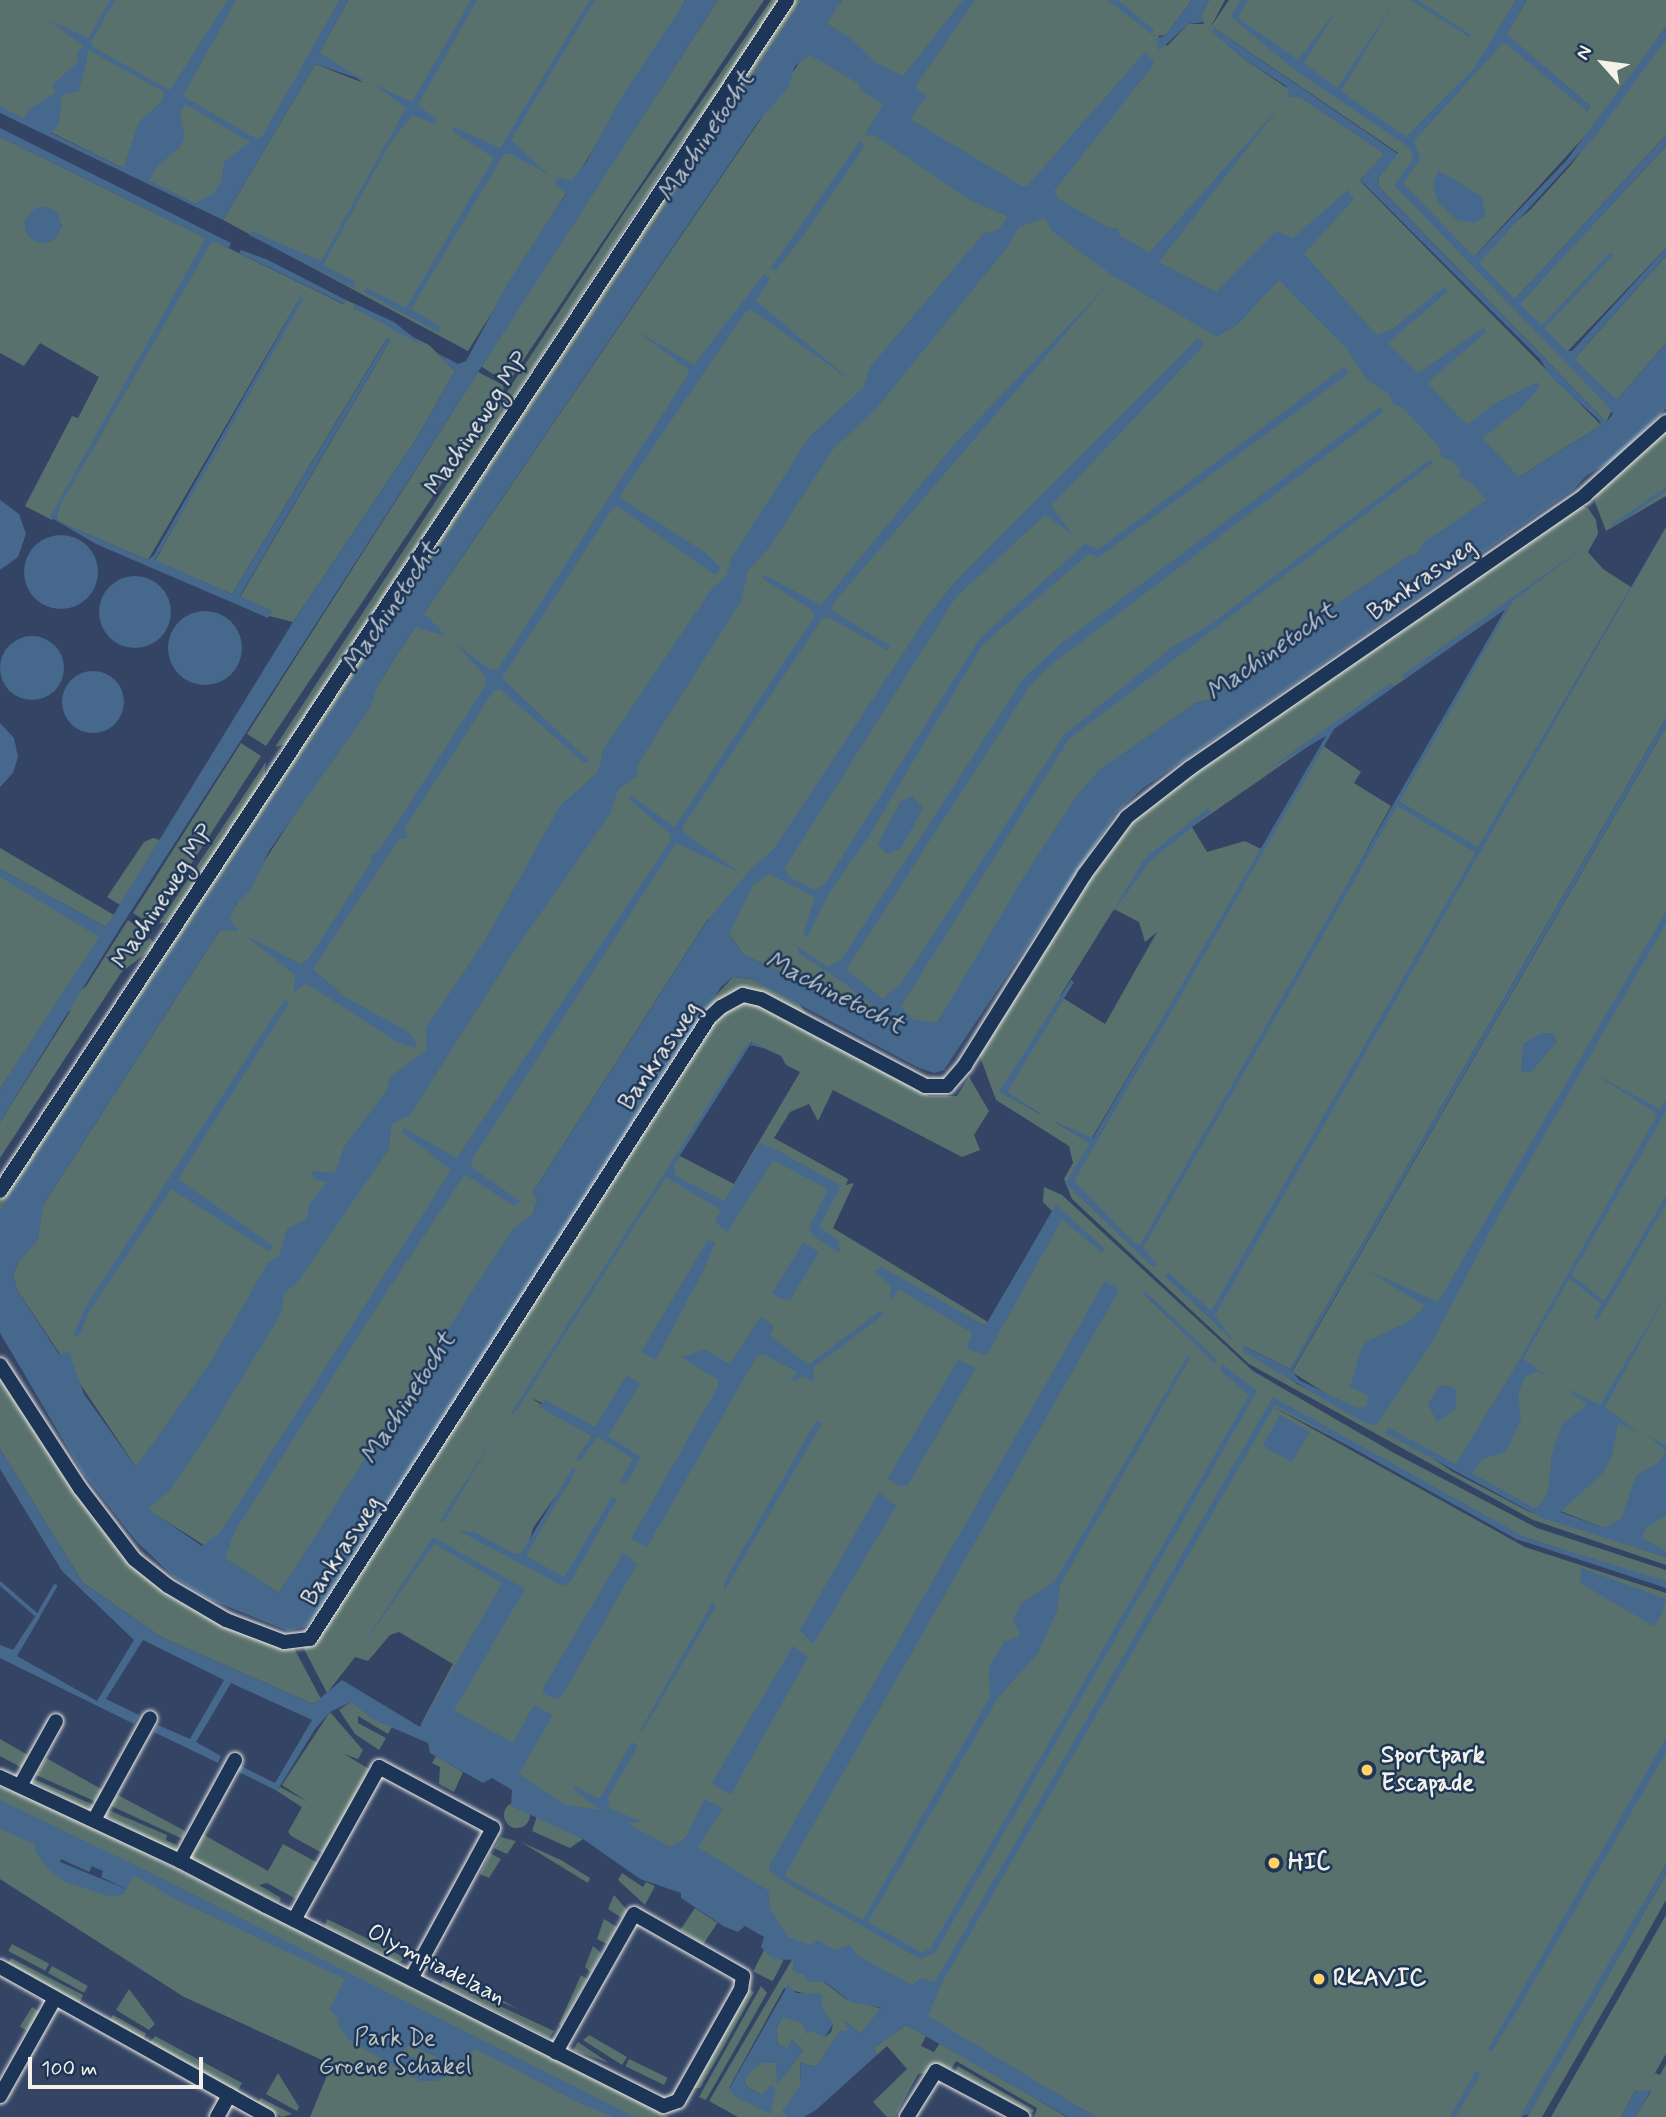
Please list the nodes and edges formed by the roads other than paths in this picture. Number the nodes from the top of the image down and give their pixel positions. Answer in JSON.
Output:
{"nodes":[{"id":1,"x":788,"y":0,"type":"edge"},
{"id":2,"x":1666,"y":422,"type":"edge"},
{"id":3,"x":0,"y":1191,"type":"edge"},
{"id":4,"x":0,"y":1365,"type":"edge"},
{"id":5,"x":150,"y":1718,"type":"dead end"},
{"id":6,"x":56,"y":1721,"type":"dead end"},
{"id":7,"x":234,"y":1760,"type":"dead end"},
{"id":8,"x":0,"y":1777,"type":"edge"},
{"id":9,"x":20,"y":1786,"type":"junction"},
{"id":10,"x":94,"y":1820,"type":"junction"},
{"id":11,"x":180,"y":1861,"type":"junction"},
{"id":12,"x":294,"y":1920,"type":"junction"},
{"id":13,"x":0,"y":1967,"type":"edge"},
{"id":14,"x":412,"y":1977,"type":"junction"},
{"id":15,"x":55,"y":1998,"type":"junction"},
{"id":16,"x":556,"y":2052,"type":"junction"},
{"id":17,"x":229,"y":2095,"type":"junction"},
{"id":18,"x":0,"y":2096,"type":"edge"},
{"id":19,"x":217,"y":2117,"type":"edge"},
{"id":20,"x":268,"y":2117,"type":"edge"},
{"id":21,"x":907,"y":2117,"type":"edge"},
{"id":22,"x":1022,"y":2117,"type":"edge"}],
"edges":[{"from":1,"to":3,"type":"street","name":"Machineweg MP"},
{"from":2,"to":4,"type":"street","name":"Bankrasweg"},
{"from":5,"to":10,"type":"street"},
{"from":6,"to":9,"type":"street"},
{"from":7,"to":11,"type":"street"},
{"from":8,"to":9,"type":"street","name":"Olympiadelaan"},
{"from":9,"to":10,"type":"street","name":"Olympiadelaan"},
{"from":10,"to":11,"type":"street","name":"Olympiadelaan"},
{"from":11,"to":12,"type":"street","name":"Olympiadelaan"},
{"from":12,"to":14,"type":"street","name":"Olympiadelaan"},
{"from":12,"to":14,"type":"street"},
{"from":13,"to":15,"type":"street"},
{"from":14,"to":16,"type":"street","name":"Olympiadelaan"},
{"from":15,"to":17,"type":"street"},
{"from":15,"to":18,"type":"street"},
{"from":16,"to":16,"type":"street","name":"Olympiadelaan"},
{"from":17,"to":19,"type":"street"},
{"from":17,"to":20,"type":"street"},
{"from":21,"to":22,"type":"street"}]}
